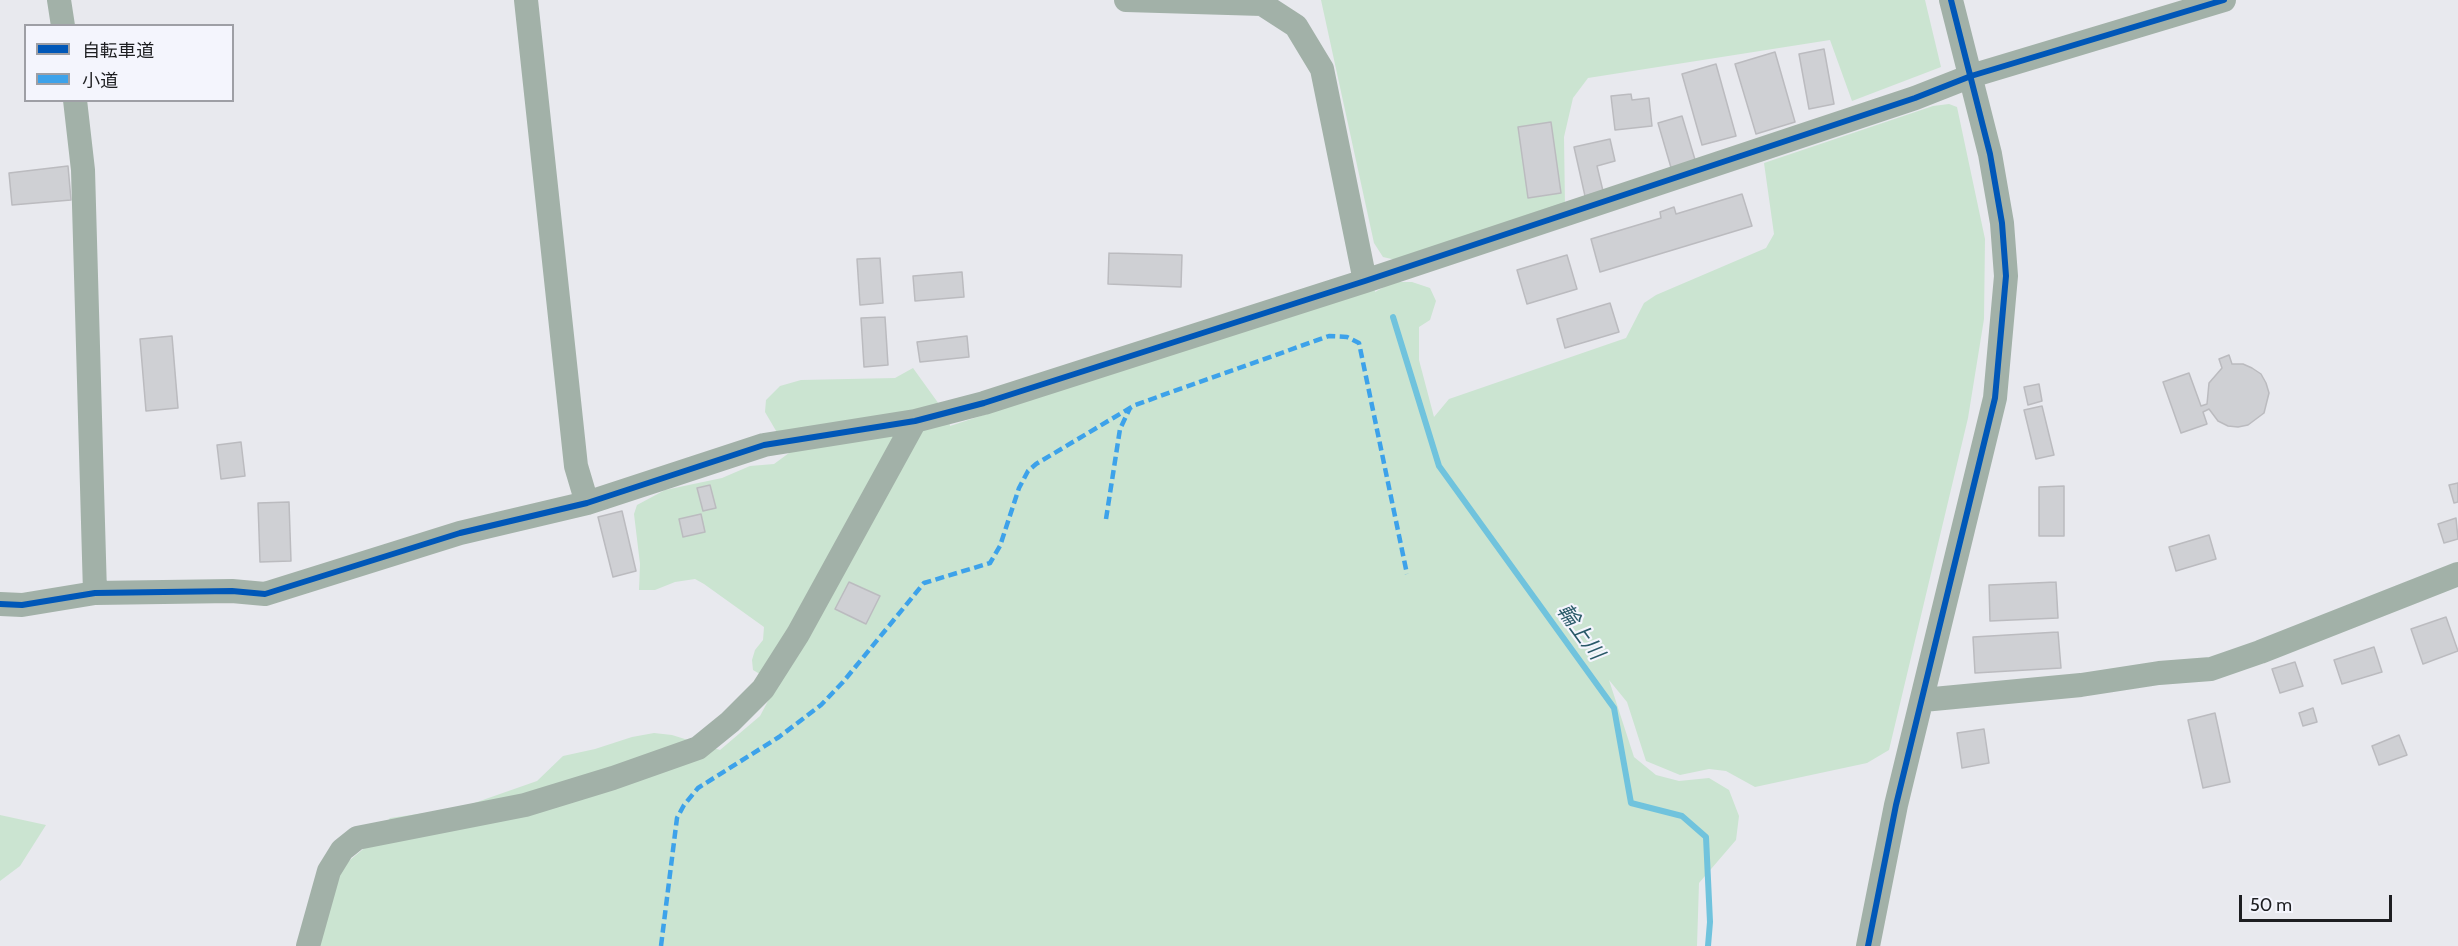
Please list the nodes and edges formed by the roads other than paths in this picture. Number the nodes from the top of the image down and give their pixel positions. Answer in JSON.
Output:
{"nodes":[{"id":1,"x":59,"y":0,"type":"edge"},
{"id":2,"x":526,"y":0,"type":"edge"},
{"id":3,"x":1126,"y":0,"type":"edge"},
{"id":4,"x":1951,"y":0,"type":"edge"},
{"id":5,"x":2224,"y":0,"type":"edge"},
{"id":6,"x":63,"y":24,"type":"edge"},
{"id":7,"x":1971,"y":76,"type":"junction"},
{"id":8,"x":75,"y":102,"type":"edge"},
{"id":9,"x":1365,"y":281,"type":"junction"},
{"id":10,"x":915,"y":421,"type":"junction"},
{"id":11,"x":587,"y":503,"type":"junction"},
{"id":12,"x":2458,"y":574,"type":"edge"},
{"id":13,"x":95,"y":593,"type":"junction"},
{"id":14,"x":0,"y":604,"type":"edge"},
{"id":15,"x":1923,"y":700,"type":"junction"},
{"id":16,"x":308,"y":946,"type":"edge"},
{"id":17,"x":1868,"y":946,"type":"edge"}],
"edges":[{"from":1,"to":6,"type":"street"},
{"from":2,"to":11,"type":"street"},
{"from":3,"to":9,"type":"street"},
{"from":4,"to":7,"type":"street"},
{"from":5,"to":7,"type":"street"},
{"from":7,"to":9,"type":"street"},
{"from":7,"to":15,"type":"street"},
{"from":8,"to":13,"type":"street"},
{"from":9,"to":10,"type":"street"},
{"from":10,"to":11,"type":"street"},
{"from":10,"to":16,"type":"street"},
{"from":11,"to":13,"type":"street"},
{"from":12,"to":15,"type":"street"},
{"from":13,"to":14,"type":"street"},
{"from":15,"to":17,"type":"street"}]}
